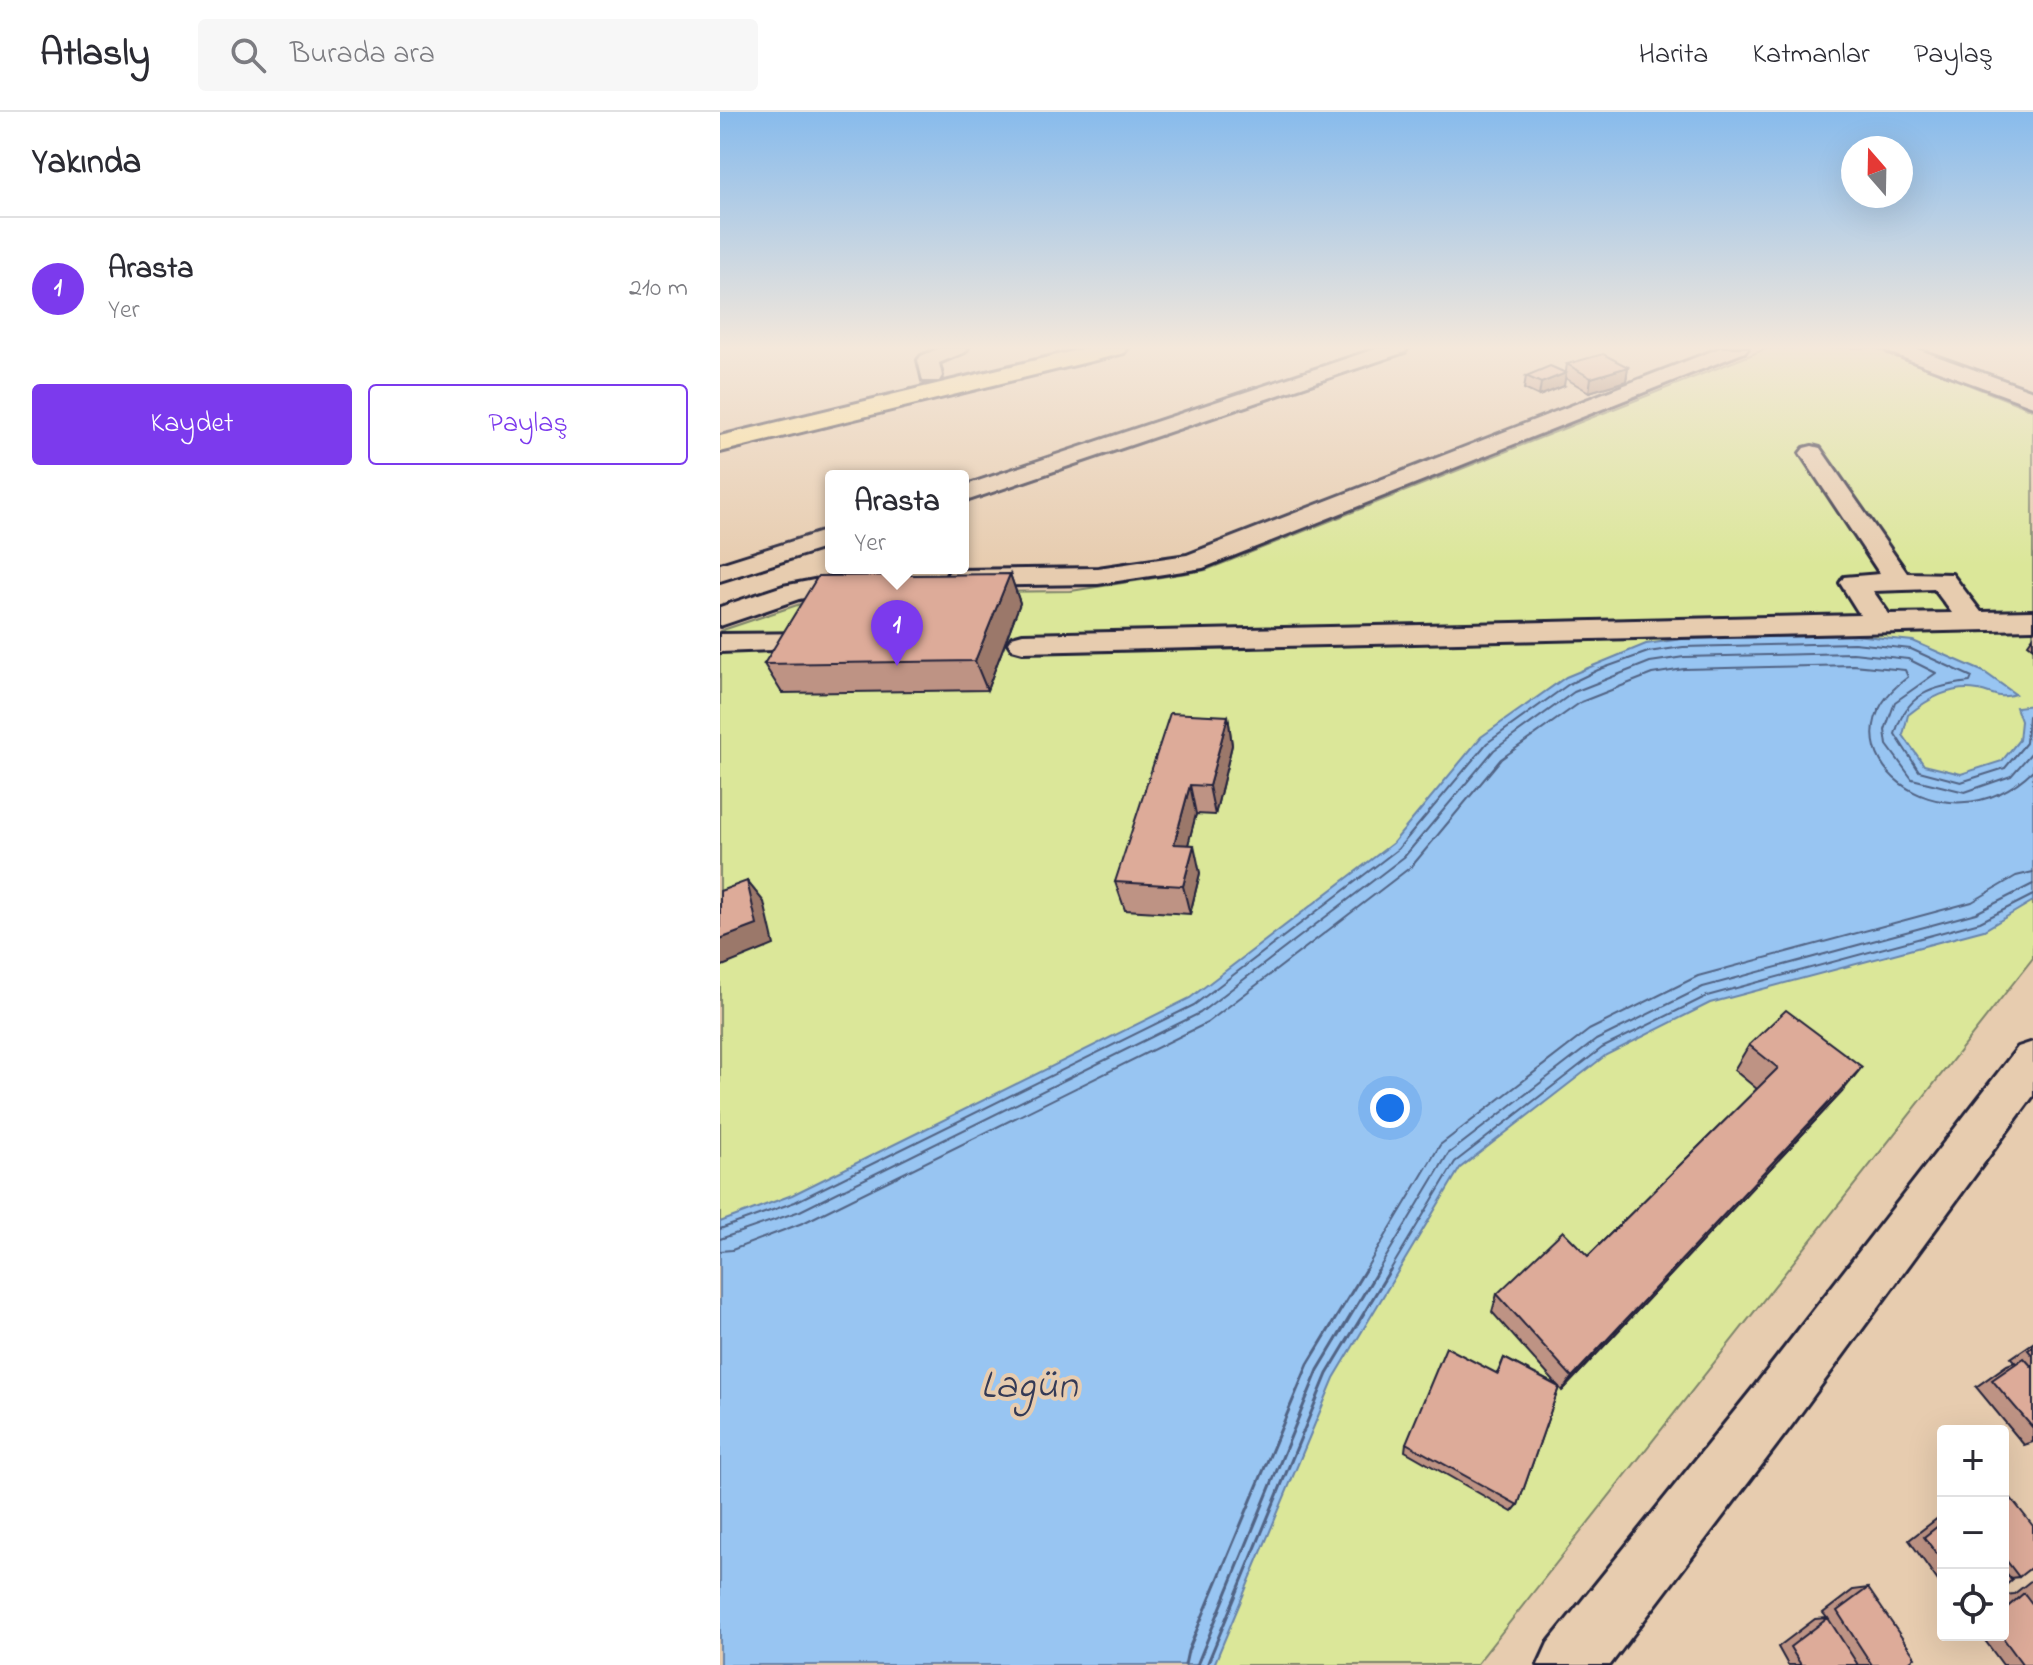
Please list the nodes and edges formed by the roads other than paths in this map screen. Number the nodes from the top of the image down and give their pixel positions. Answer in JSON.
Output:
{"nodes":[{"id":1,"x":817,"y":420,"type":"edge"},
{"id":2,"x":1144,"y":420,"type":"edge"},
{"id":3,"x":1182,"y":420,"type":"edge"},
{"id":4,"x":1553,"y":420,"type":"edge"},
{"id":5,"x":720,"y":444,"type":"edge"},
{"id":6,"x":1812,"y":453,"type":"dead end"},
{"id":7,"x":969,"y":476,"type":"edge"},
{"id":8,"x":969,"y":492,"type":"edge"},
{"id":9,"x":825,"y":522,"type":"edge"},
{"id":10,"x":825,"y":539,"type":"edge"},
{"id":11,"x":720,"y":555,"type":"edge"},
{"id":12,"x":720,"y":573,"type":"edge"},
{"id":13,"x":927,"y":578,"type":"edge"},
{"id":14,"x":881,"y":579,"type":"edge"},
{"id":15,"x":1899,"y":581,"type":"junction"},
{"id":16,"x":720,"y":617,"type":"edge"},
{"id":17,"x":2033,"y":620,"type":"edge"},
{"id":18,"x":1972,"y":621,"type":"junction"},
{"id":19,"x":1880,"y":623,"type":"junction"},
{"id":20,"x":812,"y":642,"type":"edge"},
{"id":21,"x":720,"y":643,"type":"edge"},
{"id":22,"x":1023,"y":643,"type":"dead end"},
{"id":23,"x":2033,"y":1061,"type":"edge"},
{"id":24,"x":1570,"y":1665,"type":"edge"}],
"edges":[{"from":1,"to":5,"type":"highway"},
{"from":2,"to":7,"type":"street"},
{"from":3,"to":8,"type":"street"},
{"from":4,"to":13,"type":"street"},
{"from":6,"to":15,"type":"street"},
{"from":9,"to":11,"type":"street"},
{"from":10,"to":12,"type":"street"},
{"from":14,"to":16,"type":"street"},
{"from":15,"to":18,"type":"street"},
{"from":15,"to":19,"type":"street"},
{"from":17,"to":18,"type":"street"},
{"from":18,"to":19,"type":"street"},
{"from":19,"to":22,"type":"street"},
{"from":20,"to":21,"type":"street"},
{"from":23,"to":24,"type":"street"}]}
